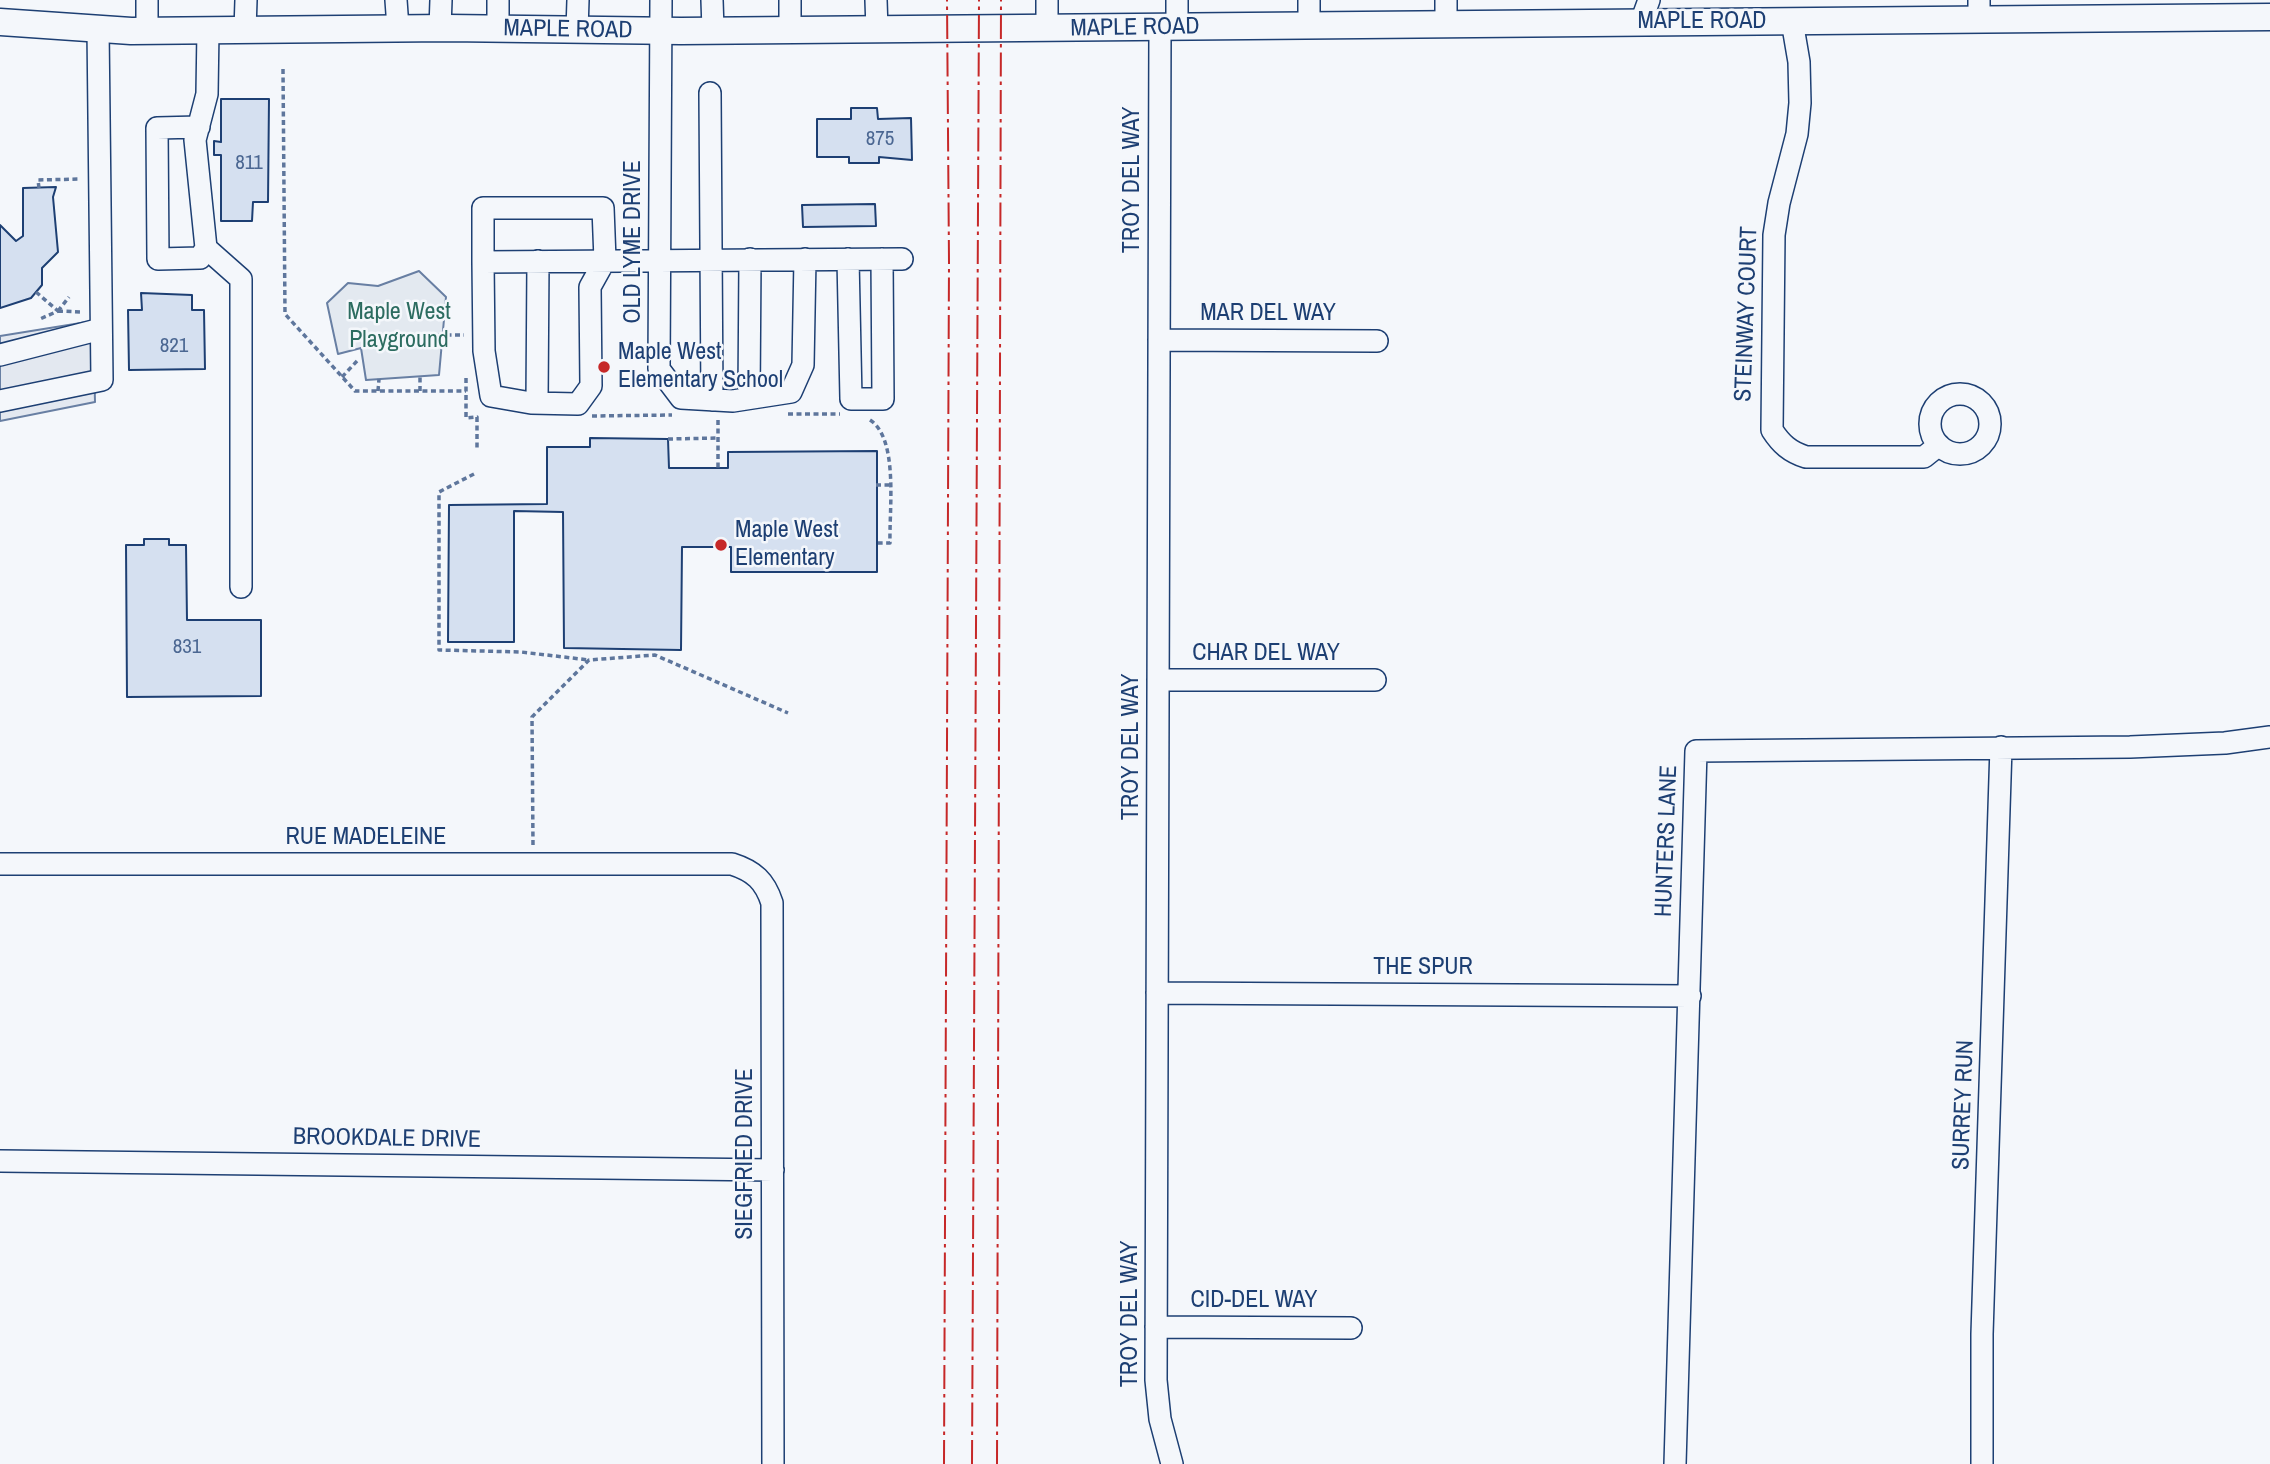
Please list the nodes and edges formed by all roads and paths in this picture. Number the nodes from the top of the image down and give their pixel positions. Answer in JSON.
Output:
{"nodes":[{"id":1,"x":147,"y":0,"type":"edge"},
{"id":2,"x":246,"y":0,"type":"edge"},
{"id":3,"x":396,"y":0,"type":"edge"},
{"id":4,"x":441,"y":0,"type":"edge"},
{"id":5,"x":498,"y":0,"type":"edge"},
{"id":6,"x":578,"y":0,"type":"edge"},
{"id":7,"x":661,"y":0,"type":"edge"},
{"id":8,"x":712,"y":0,"type":"edge"},
{"id":9,"x":790,"y":0,"type":"edge"},
{"id":10,"x":876,"y":0,"type":"edge"},
{"id":11,"x":1047,"y":0,"type":"edge"},
{"id":12,"x":1177,"y":0,"type":"edge"},
{"id":13,"x":1979,"y":10,"type":"edge"},
{"id":14,"x":1645,"y":11,"type":"edge"},
{"id":15,"x":1446,"y":12,"type":"edge"},
{"id":16,"x":1309,"y":13,"type":"edge"},
{"id":17,"x":2270,"y":17,"type":"edge"},
{"id":18,"x":1792,"y":21,"type":"junction"},
{"id":19,"x":0,"y":22,"type":"edge"},
{"id":20,"x":1168,"y":27,"type":"junction"},
{"id":21,"x":98,"y":28,"type":"junction"},
{"id":22,"x":398,"y":28,"type":"junction"},
{"id":23,"x":440,"y":28,"type":"junction"},
{"id":24,"x":1047,"y":28,"type":"junction"},
{"id":25,"x":498,"y":29,"type":"junction"},
{"id":26,"x":208,"y":30,"type":"junction"},
{"id":27,"x":246,"y":30,"type":"junction"},
{"id":28,"x":577,"y":30,"type":"junction"},
{"id":29,"x":713,"y":30,"type":"junction"},
{"id":30,"x":790,"y":30,"type":"junction"},
{"id":31,"x":877,"y":30,"type":"junction"},
{"id":32,"x":147,"y":31,"type":"junction"},
{"id":33,"x":661,"y":31,"type":"junction"},
{"id":34,"x":283,"y":69,"type":"dead end"},
{"id":35,"x":710,"y":93,"type":"dead end"},
{"id":36,"x":199,"y":127,"type":"junction"},
{"id":37,"x":99,"y":179,"type":"junction"},
{"id":38,"x":38,"y":188,"type":"dead end"},
{"id":39,"x":206,"y":248,"type":"junction"},
{"id":40,"x":659,"y":259,"type":"junction"},
{"id":41,"x":712,"y":259,"type":"junction"},
{"id":42,"x":750,"y":259,"type":"junction"},
{"id":43,"x":805,"y":259,"type":"junction"},
{"id":44,"x":848,"y":259,"type":"junction"},
{"id":45,"x":606,"y":260,"type":"junction"},
{"id":46,"x":538,"y":261,"type":"junction"},
{"id":47,"x":483,"y":262,"type":"junction"},
{"id":48,"x":36,"y":292,"type":"dead end"},
{"id":49,"x":69,"y":297,"type":"dead end"},
{"id":50,"x":58,"y":311,"type":"junction"},
{"id":51,"x":40,"y":319,"type":"dead end"},
{"id":52,"x":101,"y":329,"type":"junction"},
{"id":53,"x":438,"y":335,"type":"dead end"},
{"id":54,"x":1159,"y":340,"type":"junction"},
{"id":55,"x":1377,"y":341,"type":"dead end"},
{"id":56,"x":467,"y":346,"type":"dead end"},
{"id":57,"x":0,"y":355,"type":"edge"},
{"id":58,"x":357,"y":361,"type":"dead end"},
{"id":59,"x":466,"y":369,"type":"dead end"},
{"id":60,"x":420,"y":376,"type":"dead end"},
{"id":61,"x":342,"y":377,"type":"junction"},
{"id":62,"x":379,"y":379,"type":"dead end"},
{"id":63,"x":378,"y":391,"type":"junction"},
{"id":64,"x":419,"y":391,"type":"junction"},
{"id":65,"x":466,"y":391,"type":"junction"},
{"id":66,"x":749,"y":398,"type":"junction"},
{"id":67,"x":0,"y":401,"type":"edge"},
{"id":68,"x":537,"y":403,"type":"junction"},
{"id":69,"x":715,"y":407,"type":"junction"},
{"id":70,"x":783,"y":414,"type":"dead end"},
{"id":71,"x":849,"y":414,"type":"dead end"},
{"id":72,"x":862,"y":414,"type":"dead end"},
{"id":73,"x":677,"y":415,"type":"dead end"},
{"id":74,"x":579,"y":416,"type":"dead end"},
{"id":75,"x":718,"y":438,"type":"junction"},
{"id":76,"x":668,"y":439,"type":"dead end"},
{"id":77,"x":1938,"y":445,"type":"dead end"},
{"id":78,"x":477,"y":449,"type":"dead end"},
{"id":79,"x":718,"y":468,"type":"dead end"},
{"id":80,"x":474,"y":474,"type":"dead end"},
{"id":81,"x":876,"y":485,"type":"dead end"},
{"id":82,"x":889,"y":485,"type":"junction"},
{"id":83,"x":878,"y":543,"type":"dead end"},
{"id":84,"x":241,"y":587,"type":"dead end"},
{"id":85,"x":589,"y":660,"type":"junction"},
{"id":86,"x":1158,"y":680,"type":"junction"},
{"id":87,"x":1375,"y":680,"type":"dead end"},
{"id":88,"x":788,"y":713,"type":"dead end"},
{"id":89,"x":2270,"y":737,"type":"edge"},
{"id":90,"x":2001,"y":747,"type":"junction"},
{"id":91,"x":533,"y":845,"type":"dead end"},
{"id":92,"x":0,"y":864,"type":"edge"},
{"id":93,"x":732,"y":864,"type":"joint"},
{"id":94,"x":1157,"y":993,"type":"junction"},
{"id":95,"x":1689,"y":996,"type":"junction"},
{"id":96,"x":0,"y":1161,"type":"edge"},
{"id":97,"x":773,"y":1170,"type":"junction"},
{"id":98,"x":1156,"y":1327,"type":"junction"},
{"id":99,"x":1351,"y":1328,"type":"dead end"},
{"id":100,"x":773,"y":1464,"type":"edge"},
{"id":101,"x":1172,"y":1464,"type":"edge"},
{"id":102,"x":1675,"y":1464,"type":"edge"},
{"id":103,"x":1982,"y":1464,"type":"edge"}],
"edges":[{"from":1,"to":32,"type":"street"},
{"from":2,"to":27,"type":"street"},
{"from":3,"to":22,"type":"street"},
{"from":4,"to":23,"type":"street"},
{"from":5,"to":25,"type":"street"},
{"from":6,"to":28,"type":"street"},
{"from":7,"to":33,"type":"street","name":"OLD LYME DRIVE"},
{"from":8,"to":29,"type":"street"},
{"from":9,"to":30,"type":"street"},
{"from":10,"to":31,"type":"street"},
{"from":11,"to":24,"type":"street"},
{"from":12,"to":20,"type":"street","name":"TROY DEL WAY"},
{"from":13,"to":17,"type":"main road","name":"MAPLE ROAD"},
{"from":13,"to":18,"type":"main road","name":"MAPLE ROAD"},
{"from":14,"to":15,"type":"main road","name":"MAPLE ROAD"},
{"from":14,"to":18,"type":"main road","name":"MAPLE ROAD"},
{"from":15,"to":16,"type":"main road","name":"MAPLE ROAD"},
{"from":16,"to":20,"type":"main road","name":"MAPLE ROAD"},
{"from":18,"to":77,"type":"street","name":"STEINWAY COURT"},
{"from":19,"to":21,"type":"main road","name":"MAPLE ROAD"},
{"from":20,"to":24,"type":"main road","name":"MAPLE ROAD"},
{"from":20,"to":54,"type":"street","name":"TROY DEL WAY"},
{"from":21,"to":32,"type":"main road","name":"MAPLE ROAD"},
{"from":21,"to":37,"type":"street"},
{"from":22,"to":23,"type":"main road","name":"MAPLE ROAD"},
{"from":22,"to":27,"type":"main road","name":"MAPLE ROAD"},
{"from":23,"to":25,"type":"main road","name":"MAPLE ROAD"},
{"from":24,"to":31,"type":"main road","name":"MAPLE ROAD"},
{"from":25,"to":28,"type":"main road","name":"MAPLE ROAD"},
{"from":26,"to":27,"type":"main road","name":"MAPLE ROAD"},
{"from":26,"to":32,"type":"main road","name":"MAPLE ROAD"},
{"from":26,"to":36,"type":"street"},
{"from":28,"to":33,"type":"main road","name":"MAPLE ROAD"},
{"from":29,"to":30,"type":"main road","name":"MAPLE ROAD"},
{"from":29,"to":33,"type":"main road","name":"MAPLE ROAD"},
{"from":30,"to":31,"type":"main road","name":"MAPLE ROAD"},
{"from":33,"to":40,"type":"street","name":"OLD LYME DRIVE"},
{"from":34,"to":61,"type":"path"},
{"from":35,"to":41,"type":"street"},
{"from":36,"to":39,"type":"street"},
{"from":36,"to":39,"type":"street"},
{"from":37,"to":38,"type":"path"},
{"from":37,"to":52,"type":"street"},
{"from":39,"to":84,"type":"street"},
{"from":40,"to":41,"type":"street"},
{"from":40,"to":45,"type":"street"},
{"from":40,"to":69,"type":"street","name":"OLD LYME DRIVE"},
{"from":41,"to":42,"type":"street"},
{"from":41,"to":69,"type":"street"},
{"from":42,"to":43,"type":"street"},
{"from":42,"to":66,"type":"street"},
{"from":43,"to":44,"type":"street"},
{"from":43,"to":66,"type":"street","name":"OLD LYME DRIVE"},
{"from":44,"to":44,"type":"street"},
{"from":45,"to":46,"type":"street"},
{"from":45,"to":47,"type":"street"},
{"from":45,"to":68,"type":"street"},
{"from":46,"to":47,"type":"street"},
{"from":46,"to":68,"type":"street"},
{"from":47,"to":68,"type":"street"},
{"from":48,"to":50,"type":"path"},
{"from":49,"to":50,"type":"path"},
{"from":50,"to":51,"type":"path"},
{"from":52,"to":57,"type":"street"},
{"from":52,"to":67,"type":"street"},
{"from":53,"to":56,"type":"path"},
{"from":54,"to":55,"type":"street","name":"MAR DEL WAY"},
{"from":54,"to":86,"type":"street","name":"TROY DEL WAY"},
{"from":58,"to":61,"type":"path"},
{"from":59,"to":65,"type":"path"},
{"from":60,"to":64,"type":"path"},
{"from":61,"to":63,"type":"path"},
{"from":62,"to":63,"type":"path"},
{"from":63,"to":64,"type":"path"},
{"from":64,"to":65,"type":"path"},
{"from":65,"to":78,"type":"path"},
{"from":66,"to":69,"type":"street","name":"OLD LYME DRIVE"},
{"from":69,"to":75,"type":"path"},
{"from":70,"to":71,"type":"path"},
{"from":72,"to":82,"type":"path"},
{"from":73,"to":74,"type":"path"},
{"from":75,"to":76,"type":"path"},
{"from":75,"to":79,"type":"path"},
{"from":80,"to":85,"type":"path"},
{"from":81,"to":82,"type":"path"},
{"from":82,"to":83,"type":"path"},
{"from":85,"to":88,"type":"path"},
{"from":85,"to":91,"type":"path"},
{"from":86,"to":87,"type":"street","name":"CHAR DEL WAY"},
{"from":86,"to":94,"type":"street","name":"TROY DEL WAY"},
{"from":89,"to":90,"type":"street","name":"HUNTERS LANE"},
{"from":90,"to":95,"type":"street","name":"HUNTERS LANE"},
{"from":90,"to":103,"type":"street","name":"SURREY RUN"},
{"from":92,"to":93,"type":"street","name":"RUE MADELEINE"},
{"from":93,"to":97,"type":"street","name":"SIEGFRIED DRIVE"},
{"from":94,"to":95,"type":"street","name":"THE SPUR"},
{"from":94,"to":98,"type":"street","name":"TROY DEL WAY"},
{"from":95,"to":102,"type":"street","name":"HUNTERS LANE"},
{"from":96,"to":97,"type":"street","name":"BROOKDALE DRIVE"},
{"from":97,"to":100,"type":"street","name":"SIEGFRIED DRIVE"},
{"from":98,"to":99,"type":"street","name":"CID-DEL WAY"},
{"from":98,"to":101,"type":"street","name":"TROY DEL WAY"}]}
